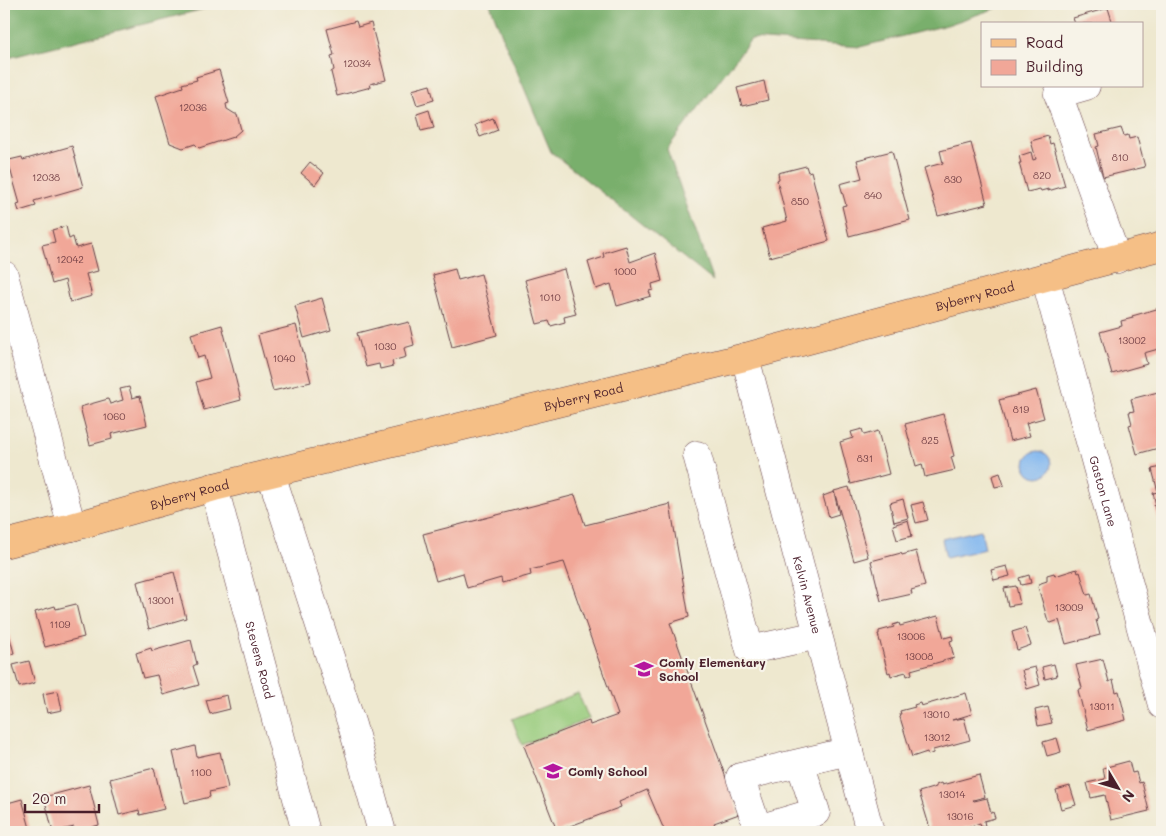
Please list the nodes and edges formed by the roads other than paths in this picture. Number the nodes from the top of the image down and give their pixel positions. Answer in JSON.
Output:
{"nodes":[{"id":1,"x":1079,"y":88,"type":"edge"},
{"id":2,"x":1162,"y":246,"type":"edge"},
{"id":3,"x":1117,"y":258,"type":"junction"},
{"id":4,"x":4,"y":275,"type":"edge"},
{"id":5,"x":1045,"y":277,"type":"junction"},
{"id":6,"x":745,"y":357,"type":"junction"},
{"id":7,"x":697,"y":455,"type":"dead end"},
{"id":8,"x":271,"y":474,"type":"junction"},
{"id":9,"x":214,"y":487,"type":"junction"},
{"id":10,"x":72,"y":527,"type":"junction"},
{"id":11,"x":4,"y":544,"type":"edge"},
{"id":12,"x":818,"y":635,"type":"junction"},
{"id":13,"x":1162,"y":705,"type":"edge"},
{"id":14,"x":849,"y":751,"type":"junction"},
{"id":15,"x":800,"y":763,"type":"junction"},
{"id":16,"x":752,"y":830,"type":"edge"},
{"id":17,"x":299,"y":831,"type":"edge"},
{"id":18,"x":382,"y":832,"type":"edge"},
{"id":19,"x":870,"y":832,"type":"edge"}],
"edges":[{"from":1,"to":3,"type":"street"},
{"from":2,"to":3,"type":"main road","name":"Byberry Road"},
{"from":3,"to":5,"type":"main road","name":"Byberry Road"},
{"from":4,"to":10,"type":"street"},
{"from":5,"to":6,"type":"main road","name":"Byberry Road"},
{"from":5,"to":13,"type":"street","name":"Gaston Lane"},
{"from":6,"to":8,"type":"main road","name":"Byberry Road"},
{"from":6,"to":12,"type":"street","name":"Kelvin Avenue"},
{"from":7,"to":12,"type":"street"},
{"from":8,"to":9,"type":"main road","name":"Byberry Road"},
{"from":8,"to":18,"type":"street"},
{"from":9,"to":10,"type":"main road","name":"Byberry Road"},
{"from":9,"to":17,"type":"street","name":"Stevens Road"},
{"from":10,"to":11,"type":"main road","name":"Byberry Road"},
{"from":12,"to":14,"type":"street","name":"Kelvin Avenue"},
{"from":14,"to":15,"type":"street"},
{"from":14,"to":19,"type":"street","name":"Kelvin Avenue"},
{"from":15,"to":16,"type":"street"},
{"from":15,"to":16,"type":"street"}]}
